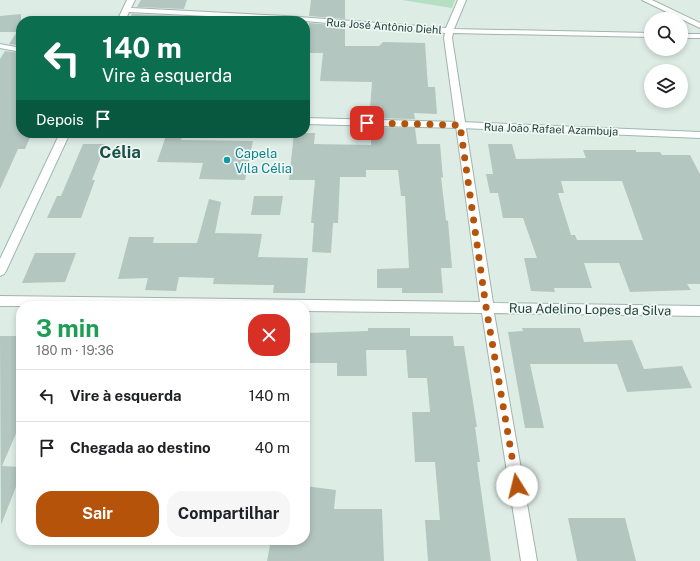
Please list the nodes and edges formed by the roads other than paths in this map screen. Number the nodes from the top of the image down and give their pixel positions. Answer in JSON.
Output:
{"nodes":[{"id":1,"x":131,"y":0,"type":"edge"},
{"id":2,"x":462,"y":0,"type":"edge"},
{"id":3,"x":646,"y":0,"type":"edge"},
{"id":4,"x":127,"y":10,"type":"junction"},
{"id":5,"x":124,"y":16,"type":"edge"},
{"id":6,"x":246,"y":16,"type":"edge"},
{"id":7,"x":310,"y":20,"type":"edge"},
{"id":8,"x":700,"y":26,"type":"edge"},
{"id":9,"x":449,"y":31,"type":"junction"},
{"id":10,"x":644,"y":35,"type":"edge"},
{"id":11,"x":688,"y":36,"type":"edge"},
{"id":12,"x":700,"y":36,"type":"edge"},
{"id":13,"x":0,"y":46,"type":"edge"},
{"id":14,"x":16,"y":49,"type":"edge"},
{"id":15,"x":310,"y":121,"type":"edge"},
{"id":16,"x":460,"y":125,"type":"junction"},
{"id":17,"x":700,"y":135,"type":"edge"},
{"id":18,"x":63,"y":138,"type":"edge"},
{"id":19,"x":0,"y":271,"type":"edge"},
{"id":20,"x":0,"y":301,"type":"edge"},
{"id":21,"x":16,"y":301,"type":"edge"},
{"id":22,"x":310,"y":305,"type":"edge"},
{"id":23,"x":486,"y":307,"type":"junction"},
{"id":24,"x":700,"y":311,"type":"edge"},
{"id":25,"x":529,"y":561,"type":"edge"}],
"edges":[{"from":1,"to":4,"type":"street"},
{"from":2,"to":9,"type":"street"},
{"from":3,"to":8,"type":"street"},
{"from":4,"to":5,"type":"street"},
{"from":4,"to":6,"type":"street","name":"Rua José Antônio Diehl"},
{"from":7,"to":9,"type":"street","name":"Rua José Antônio Diehl"},
{"from":9,"to":10,"type":"street","name":"Rua José Antônio Diehl"},
{"from":9,"to":16,"type":"street"},
{"from":11,"to":12,"type":"street"},
{"from":13,"to":14,"type":"street"},
{"from":15,"to":16,"type":"street","name":"Rua João Rafael Azambuja"},
{"from":16,"to":17,"type":"street","name":"Rua João Rafael Azambuja"},
{"from":16,"to":23,"type":"street"},
{"from":18,"to":19,"type":"street"},
{"from":20,"to":21,"type":"street","name":"Rua Adelino Lopes da Silva"},
{"from":22,"to":23,"type":"street","name":"Rua Adelino Lopes da Silva"},
{"from":23,"to":24,"type":"street","name":"Rua Adelino Lopes da Silva"},
{"from":23,"to":25,"type":"street"}]}
